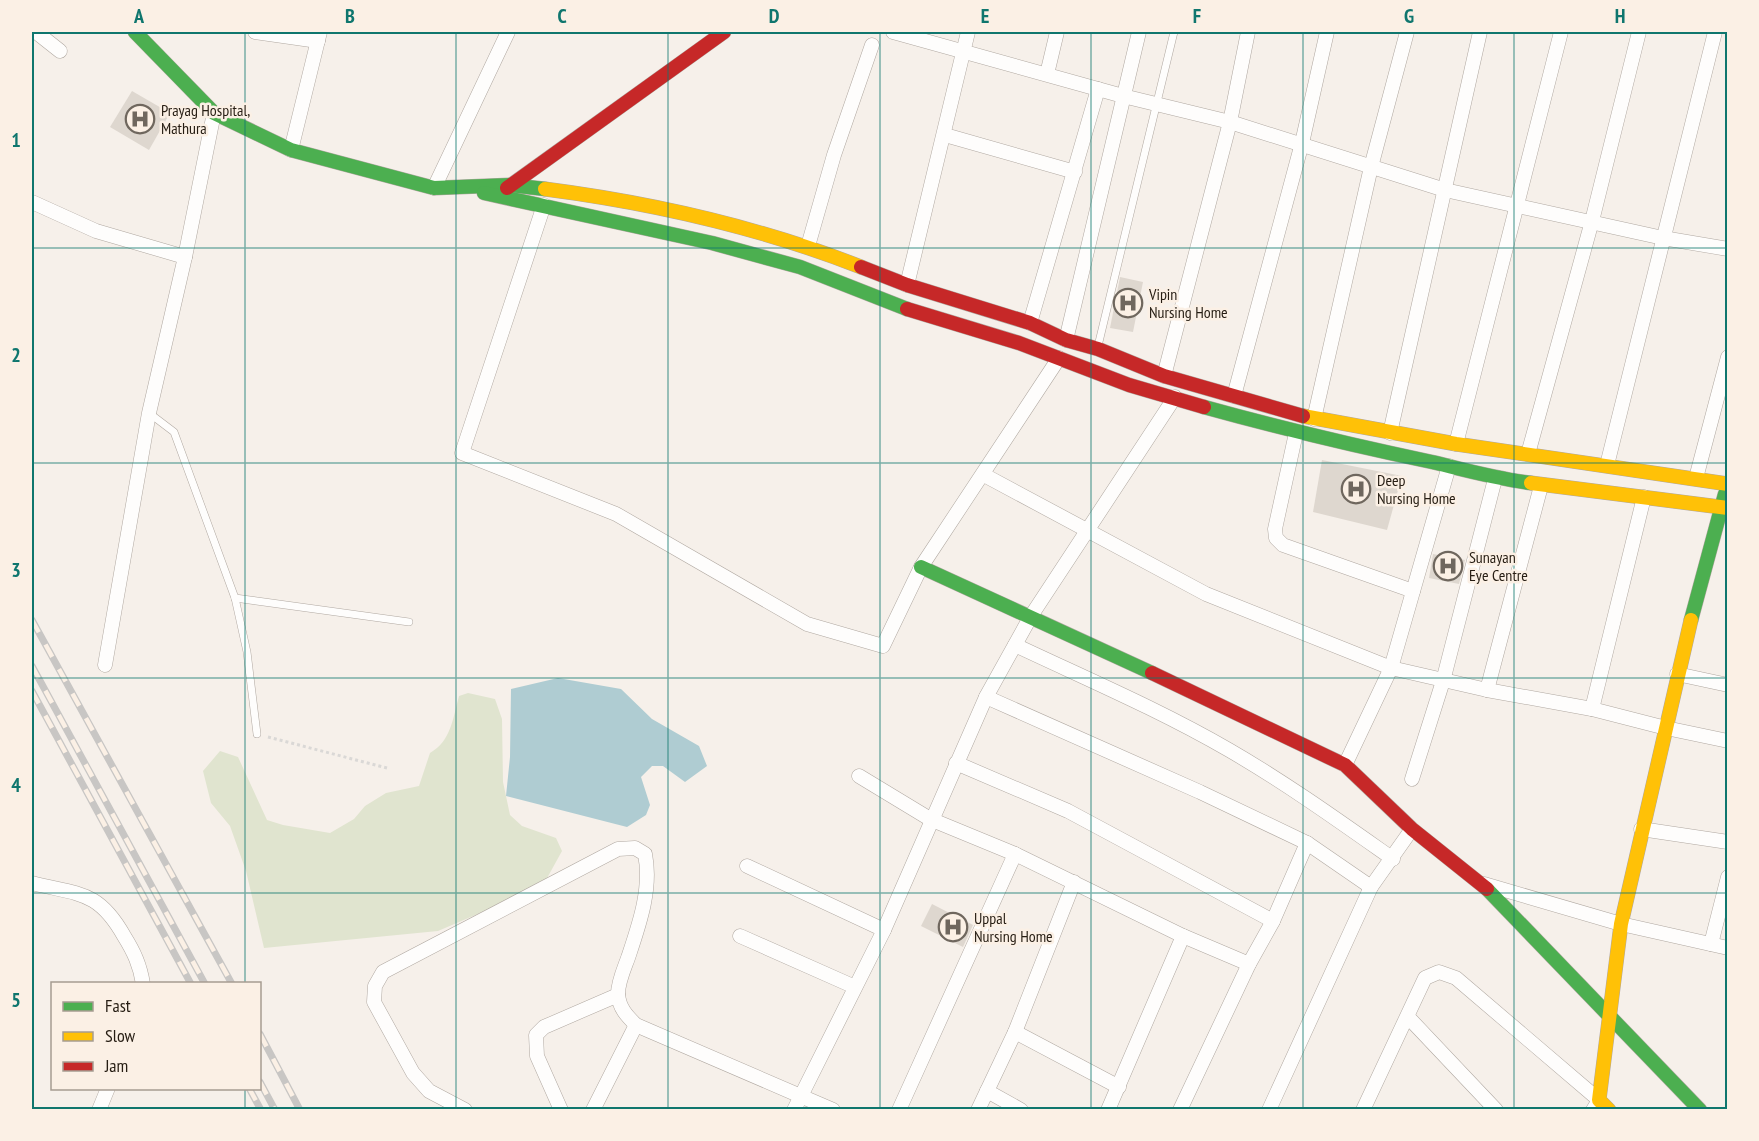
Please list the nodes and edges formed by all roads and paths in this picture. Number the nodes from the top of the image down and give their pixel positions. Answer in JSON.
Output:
{"nodes":[{"id":1,"x":36,"y":32,"type":"edge"},
{"id":2,"x":135,"y":32,"type":"edge"},
{"id":3,"x":256,"y":32,"type":"edge"},
{"id":4,"x":508,"y":32,"type":"edge"},
{"id":5,"x":724,"y":32,"type":"edge"},
{"id":6,"x":893,"y":32,"type":"edge"},
{"id":7,"x":968,"y":32,"type":"edge"},
{"id":8,"x":1057,"y":32,"type":"edge"},
{"id":9,"x":1139,"y":32,"type":"edge"},
{"id":10,"x":1174,"y":32,"type":"edge"},
{"id":11,"x":1248,"y":32,"type":"edge"},
{"id":12,"x":1327,"y":32,"type":"edge"},
{"id":13,"x":1407,"y":32,"type":"edge"},
{"id":14,"x":1480,"y":32,"type":"edge"},
{"id":15,"x":1561,"y":32,"type":"edge"},
{"id":16,"x":1639,"y":32,"type":"edge"},
{"id":17,"x":1715,"y":32,"type":"edge"},
{"id":18,"x":319,"y":36,"type":"edge"},
{"id":19,"x":872,"y":45,"type":"dead end"},
{"id":20,"x":963,"y":50,"type":"junction"},
{"id":21,"x":60,"y":51,"type":"dead end"},
{"id":22,"x":1047,"y":74,"type":"junction"},
{"id":23,"x":1098,"y":89,"type":"junction"},
{"id":24,"x":1123,"y":96,"type":"junction"},
{"id":25,"x":1157,"y":103,"type":"junction"},
{"id":26,"x":214,"y":113,"type":"junction"},
{"id":27,"x":1230,"y":122,"type":"junction"},
{"id":28,"x":945,"y":135,"type":"junction"},
{"id":29,"x":1302,"y":143,"type":"junction"},
{"id":30,"x":291,"y":150,"type":"junction"},
{"id":31,"x":1371,"y":167,"type":"junction"},
{"id":32,"x":1075,"y":172,"type":"junction"},
{"id":33,"x":510,"y":185,"type":"junction"},
{"id":34,"x":464,"y":187,"type":"junction"},
{"id":35,"x":434,"y":188,"type":"junction"},
{"id":36,"x":1445,"y":190,"type":"junction"},
{"id":37,"x":498,"y":197,"type":"junction"},
{"id":38,"x":32,"y":202,"type":"edge"},
{"id":39,"x":544,"y":205,"type":"junction"},
{"id":40,"x":1516,"y":206,"type":"junction"},
{"id":41,"x":1592,"y":221,"type":"junction"},
{"id":42,"x":1663,"y":238,"type":"junction"},
{"id":43,"x":808,"y":246,"type":"junction"},
{"id":44,"x":1728,"y":249,"type":"edge"},
{"id":45,"x":185,"y":257,"type":"junction"},
{"id":46,"x":907,"y":285,"type":"junction"},
{"id":47,"x":1030,"y":323,"type":"junction"},
{"id":48,"x":1066,"y":340,"type":"junction"},
{"id":49,"x":1098,"y":349,"type":"junction"},
{"id":50,"x":1728,"y":357,"type":"edge"},
{"id":51,"x":1059,"y":358,"type":"junction"},
{"id":52,"x":1164,"y":376,"type":"junction"},
{"id":53,"x":1234,"y":396,"type":"junction"},
{"id":54,"x":1175,"y":397,"type":"junction"},
{"id":55,"x":149,"y":414,"type":"junction"},
{"id":56,"x":1314,"y":419,"type":"junction"},
{"id":57,"x":1296,"y":433,"type":"junction"},
{"id":58,"x":1390,"y":433,"type":"junction"},
{"id":59,"x":1456,"y":444,"type":"junction"},
{"id":60,"x":1528,"y":454,"type":"junction"},
{"id":61,"x":1607,"y":465,"type":"junction"},
{"id":62,"x":1449,"y":466,"type":"junction"},
{"id":63,"x":984,"y":475,"type":"junction"},
{"id":64,"x":1696,"y":478,"type":"junction"},
{"id":65,"x":1496,"y":479,"type":"junction"},
{"id":66,"x":1727,"y":482,"type":"edge"},
{"id":67,"x":1541,"y":486,"type":"junction"},
{"id":68,"x":1644,"y":497,"type":"junction"},
{"id":69,"x":1725,"y":507,"type":"edge"},
{"id":70,"x":1090,"y":530,"type":"junction"},
{"id":71,"x":921,"y":567,"type":"junction"},
{"id":72,"x":1413,"y":591,"type":"junction"},
{"id":73,"x":235,"y":598,"type":"junction"},
{"id":74,"x":1031,"y":616,"type":"junction"},
{"id":75,"x":409,"y":622,"type":"dead end"},
{"id":76,"x":1015,"y":645,"type":"junction"},
{"id":77,"x":105,"y":665,"type":"dead end"},
{"id":78,"x":1390,"y":668,"type":"junction"},
{"id":79,"x":1677,"y":674,"type":"junction"},
{"id":80,"x":1443,"y":681,"type":"junction"},
{"id":81,"x":1728,"y":684,"type":"edge"},
{"id":82,"x":1487,"y":690,"type":"junction"},
{"id":83,"x":986,"y":697,"type":"junction"},
{"id":84,"x":1592,"y":709,"type":"junction"},
{"id":85,"x":1666,"y":728,"type":"junction"},
{"id":86,"x":257,"y":734,"type":"joint"},
{"id":87,"x":1728,"y":741,"type":"edge"},
{"id":88,"x":956,"y":763,"type":"junction"},
{"id":89,"x":1345,"y":765,"type":"junction"},
{"id":90,"x":387,"y":768,"type":"dead end"},
{"id":91,"x":860,"y":776,"type":"dead end"},
{"id":92,"x":1412,"y":779,"type":"dead end"},
{"id":93,"x":930,"y":819,"type":"junction"},
{"id":94,"x":1641,"y":829,"type":"junction"},
{"id":95,"x":1412,"y":830,"type":"junction"},
{"id":96,"x":1728,"y":842,"type":"edge"},
{"id":97,"x":1307,"y":843,"type":"junction"},
{"id":98,"x":1015,"y":854,"type":"junction"},
{"id":99,"x":1393,"y":859,"type":"junction"},
{"id":100,"x":747,"y":866,"type":"dead end"},
{"id":101,"x":1728,"y":877,"type":"edge"},
{"id":102,"x":1074,"y":882,"type":"junction"},
{"id":103,"x":32,"y":883,"type":"edge"},
{"id":104,"x":1482,"y":884,"type":"junction"},
{"id":105,"x":1371,"y":887,"type":"junction"},
{"id":106,"x":1273,"y":921,"type":"junction"},
{"id":107,"x":1621,"y":924,"type":"junction"},
{"id":108,"x":884,"y":930,"type":"junction"},
{"id":109,"x":740,"y":936,"type":"dead end"},
{"id":110,"x":1183,"y":936,"type":"junction"},
{"id":111,"x":1712,"y":944,"type":"junction"},
{"id":112,"x":1728,"y":948,"type":"edge"},
{"id":113,"x":1249,"y":964,"type":"junction"},
{"id":114,"x":143,"y":982,"type":"edge"},
{"id":115,"x":855,"y":987,"type":"junction"},
{"id":116,"x":618,"y":995,"type":"junction"},
{"id":117,"x":1408,"y":1017,"type":"junction"},
{"id":118,"x":1608,"y":1017,"type":"junction"},
{"id":119,"x":636,"y":1025,"type":"junction"},
{"id":120,"x":1015,"y":1032,"type":"junction"},
{"id":121,"x":1119,"y":1087,"type":"junction"},
{"id":122,"x":108,"y":1090,"type":"edge"},
{"id":123,"x":987,"y":1091,"type":"junction"},
{"id":124,"x":801,"y":1095,"type":"junction"},
{"id":125,"x":1600,"y":1106,"type":"edge"},
{"id":126,"x":99,"y":1110,"type":"edge"},
{"id":127,"x":465,"y":1110,"type":"edge"},
{"id":128,"x":561,"y":1110,"type":"edge"},
{"id":129,"x":593,"y":1110,"type":"edge"},
{"id":130,"x":794,"y":1110,"type":"edge"},
{"id":131,"x":833,"y":1110,"type":"edge"},
{"id":132,"x":898,"y":1110,"type":"edge"},
{"id":133,"x":978,"y":1110,"type":"edge"},
{"id":134,"x":1021,"y":1110,"type":"edge"},
{"id":135,"x":1108,"y":1110,"type":"edge"},
{"id":136,"x":1180,"y":1110,"type":"edge"},
{"id":137,"x":1269,"y":1110,"type":"edge"},
{"id":138,"x":1364,"y":1110,"type":"edge"},
{"id":139,"x":1496,"y":1110,"type":"edge"},
{"id":140,"x":1700,"y":1110,"type":"edge"}],
"edges":[{"from":1,"to":21,"type":"street"},
{"from":2,"to":26,"type":"main road"},
{"from":3,"to":18,"type":"street"},
{"from":4,"to":35,"type":"street"},
{"from":5,"to":33,"type":"main road"},
{"from":6,"to":20,"type":"street"},
{"from":7,"to":20,"type":"street"},
{"from":8,"to":22,"type":"street"},
{"from":9,"to":24,"type":"street"},
{"from":10,"to":25,"type":"lane"},
{"from":11,"to":27,"type":"street"},
{"from":12,"to":29,"type":"street"},
{"from":13,"to":31,"type":"street"},
{"from":14,"to":36,"type":"street"},
{"from":15,"to":40,"type":"street"},
{"from":16,"to":41,"type":"street"},
{"from":17,"to":42,"type":"street"},
{"from":18,"to":30,"type":"street"},
{"from":19,"to":43,"type":"street"},
{"from":20,"to":22,"type":"street"},
{"from":20,"to":28,"type":"street"},
{"from":22,"to":23,"type":"street"},
{"from":23,"to":24,"type":"street"},
{"from":23,"to":32,"type":"street"},
{"from":24,"to":25,"type":"street"},
{"from":24,"to":48,"type":"street"},
{"from":25,"to":27,"type":"street"},
{"from":25,"to":49,"type":"lane"},
{"from":26,"to":30,"type":"main road"},
{"from":26,"to":45,"type":"street"},
{"from":27,"to":29,"type":"street"},
{"from":27,"to":52,"type":"street"},
{"from":28,"to":32,"type":"street"},
{"from":28,"to":46,"type":"street"},
{"from":29,"to":31,"type":"street"},
{"from":29,"to":53,"type":"street"},
{"from":30,"to":35,"type":"main road"},
{"from":31,"to":36,"type":"street"},
{"from":31,"to":56,"type":"street"},
{"from":32,"to":47,"type":"street"},
{"from":33,"to":34,"type":"main road"},
{"from":33,"to":37,"type":"main road"},
{"from":33,"to":43,"type":"main road"},
{"from":34,"to":35,"type":"main road"},
{"from":34,"to":37,"type":"main road"},
{"from":36,"to":40,"type":"street"},
{"from":36,"to":58,"type":"street"},
{"from":37,"to":39,"type":"main road"},
{"from":38,"to":45,"type":"street"},
{"from":39,"to":51,"type":"main road"},
{"from":39,"to":71,"type":"street"},
{"from":40,"to":41,"type":"street"},
{"from":40,"to":59,"type":"street"},
{"from":41,"to":42,"type":"street"},
{"from":41,"to":60,"type":"street"},
{"from":42,"to":44,"type":"street"},
{"from":42,"to":61,"type":"street"},
{"from":43,"to":46,"type":"main road"},
{"from":45,"to":55,"type":"street"},
{"from":46,"to":47,"type":"main road"},
{"from":47,"to":48,"type":"main road"},
{"from":48,"to":49,"type":"main road"},
{"from":49,"to":52,"type":"main road"},
{"from":50,"to":64,"type":"street"},
{"from":51,"to":54,"type":"main road"},
{"from":51,"to":63,"type":"street"},
{"from":52,"to":53,"type":"main road"},
{"from":53,"to":56,"type":"main road"},
{"from":54,"to":57,"type":"main road"},
{"from":54,"to":70,"type":"street"},
{"from":55,"to":73,"type":"lane"},
{"from":55,"to":77,"type":"street"},
{"from":56,"to":58,"type":"main road"},
{"from":57,"to":62,"type":"main road"},
{"from":57,"to":72,"type":"street"},
{"from":58,"to":59,"type":"main road"},
{"from":59,"to":60,"type":"main road"},
{"from":60,"to":61,"type":"main road"},
{"from":61,"to":64,"type":"main road"},
{"from":62,"to":65,"type":"main road"},
{"from":62,"to":72,"type":"street"},
{"from":63,"to":70,"type":"street"},
{"from":63,"to":71,"type":"street"},
{"from":64,"to":66,"type":"main road"},
{"from":65,"to":67,"type":"main road"},
{"from":65,"to":80,"type":"street"},
{"from":66,"to":69,"type":"main road"},
{"from":67,"to":68,"type":"main road"},
{"from":67,"to":82,"type":"street"},
{"from":68,"to":69,"type":"main road"},
{"from":68,"to":84,"type":"street"},
{"from":69,"to":79,"type":"main road"},
{"from":70,"to":74,"type":"street"},
{"from":70,"to":78,"type":"street"},
{"from":71,"to":74,"type":"main road"},
{"from":72,"to":78,"type":"street"},
{"from":73,"to":75,"type":"lane"},
{"from":73,"to":86,"type":"lane"},
{"from":74,"to":76,"type":"street"},
{"from":74,"to":89,"type":"main road"},
{"from":76,"to":83,"type":"street"},
{"from":76,"to":99,"type":"street"},
{"from":78,"to":80,"type":"street"},
{"from":78,"to":89,"type":"street"},
{"from":79,"to":81,"type":"street"},
{"from":79,"to":85,"type":"main road"},
{"from":80,"to":82,"type":"street"},
{"from":80,"to":92,"type":"street"},
{"from":82,"to":84,"type":"street"},
{"from":83,"to":88,"type":"street"},
{"from":83,"to":97,"type":"street"},
{"from":84,"to":85,"type":"street"},
{"from":85,"to":87,"type":"street"},
{"from":85,"to":94,"type":"main road"},
{"from":86,"to":90,"type":"path"},
{"from":88,"to":93,"type":"street"},
{"from":88,"to":106,"type":"street"},
{"from":89,"to":95,"type":"main road"},
{"from":91,"to":93,"type":"street"},
{"from":93,"to":98,"type":"street"},
{"from":93,"to":108,"type":"street"},
{"from":94,"to":96,"type":"street"},
{"from":94,"to":107,"type":"main road"},
{"from":95,"to":99,"type":"street"},
{"from":95,"to":104,"type":"main road"},
{"from":97,"to":105,"type":"street"},
{"from":97,"to":106,"type":"street"},
{"from":98,"to":102,"type":"street"},
{"from":98,"to":132,"type":"street"},
{"from":99,"to":105,"type":"street"},
{"from":100,"to":108,"type":"street"},
{"from":101,"to":111,"type":"street"},
{"from":102,"to":110,"type":"street"},
{"from":102,"to":120,"type":"street"},
{"from":103,"to":114,"type":"street"},
{"from":104,"to":107,"type":"street"},
{"from":104,"to":118,"type":"main road"},
{"from":105,"to":137,"type":"street"},
{"from":106,"to":113,"type":"street"},
{"from":107,"to":111,"type":"street"},
{"from":107,"to":118,"type":"main road"},
{"from":108,"to":115,"type":"street"},
{"from":109,"to":115,"type":"street"},
{"from":110,"to":113,"type":"street"},
{"from":110,"to":121,"type":"street"},
{"from":111,"to":112,"type":"street"},
{"from":113,"to":136,"type":"street"},
{"from":115,"to":124,"type":"street"},
{"from":116,"to":119,"type":"street"},
{"from":116,"to":127,"type":"street"},
{"from":116,"to":128,"type":"street"},
{"from":117,"to":125,"type":"street"},
{"from":117,"to":138,"type":"street"},
{"from":117,"to":139,"type":"street"},
{"from":118,"to":125,"type":"main road"},
{"from":118,"to":140,"type":"main road"},
{"from":119,"to":124,"type":"street"},
{"from":119,"to":129,"type":"street"},
{"from":120,"to":121,"type":"street"},
{"from":120,"to":123,"type":"street"},
{"from":121,"to":135,"type":"street"},
{"from":122,"to":126,"type":"street"},
{"from":123,"to":133,"type":"street"},
{"from":123,"to":134,"type":"street"},
{"from":124,"to":130,"type":"street"},
{"from":124,"to":131,"type":"street"}]}
